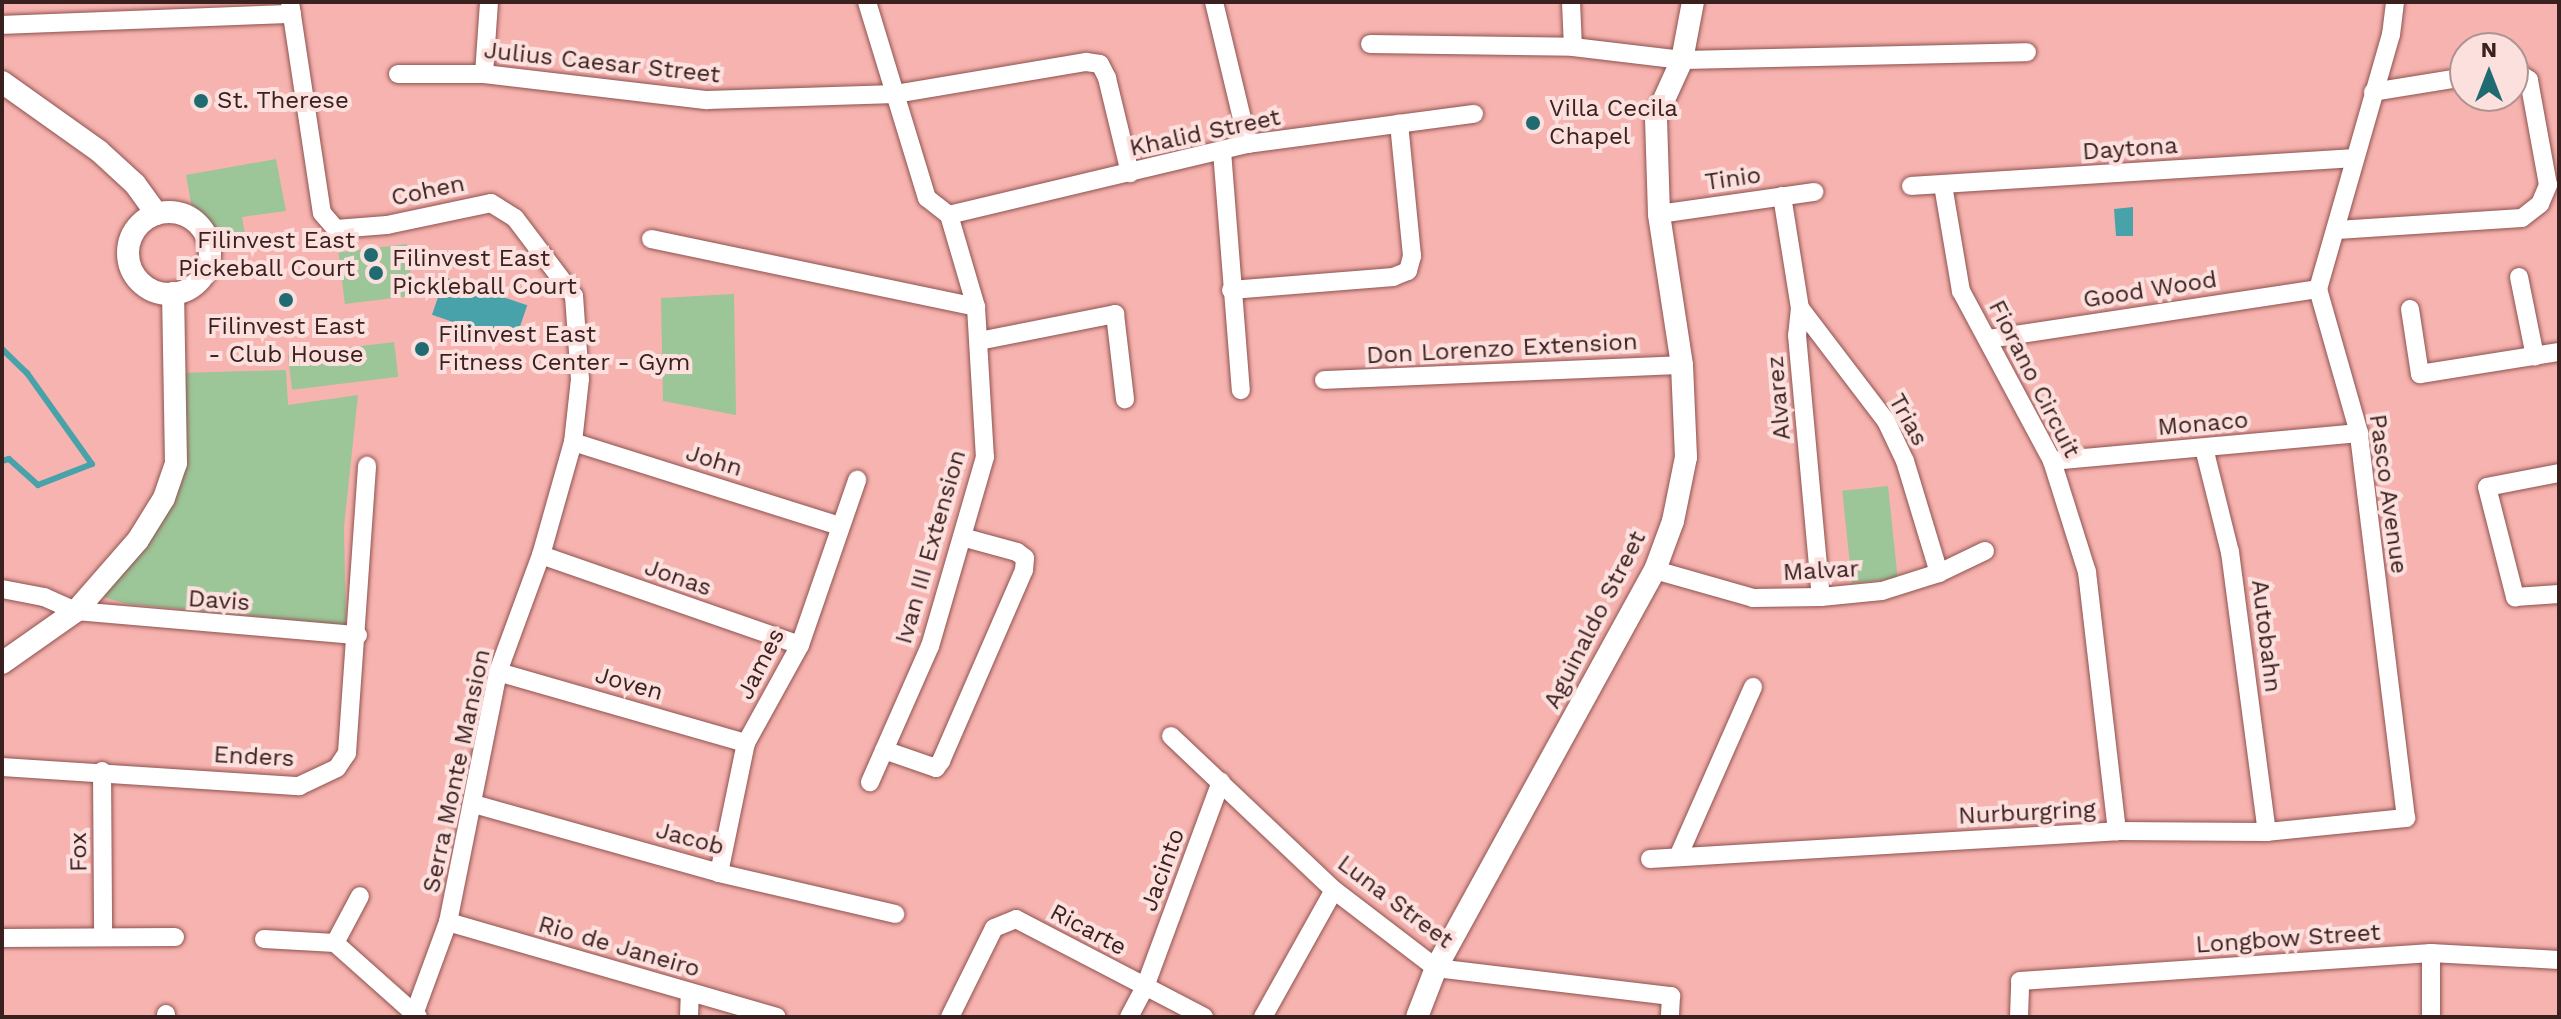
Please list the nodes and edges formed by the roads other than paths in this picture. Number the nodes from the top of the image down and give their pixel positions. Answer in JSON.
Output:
{"nodes":[{"id":1,"x":489,"y":2,"type":"edge"},
{"id":2,"x":867,"y":2,"type":"edge"},
{"id":3,"x":1571,"y":2,"type":"edge"},
{"id":4,"x":1693,"y":2,"type":"edge"},
{"id":5,"x":2395,"y":2,"type":"edge"},
{"id":6,"x":1221,"y":4,"type":"edge"},
{"id":7,"x":291,"y":8,"type":"edge"},
{"id":8,"x":2,"y":25,"type":"edge"},
{"id":9,"x":1370,"y":44,"type":"dead end"},
{"id":10,"x":1573,"y":47,"type":"junction"},
{"id":11,"x":2027,"y":52,"type":"dead end"},
{"id":12,"x":1682,"y":60,"type":"junction"},
{"id":13,"x":398,"y":74,"type":"dead end"},
{"id":14,"x":484,"y":74,"type":"junction"},
{"id":15,"x":2449,"y":80,"type":"edge"},
{"id":16,"x":2529,"y":80,"type":"edge"},
{"id":17,"x":2,"y":82,"type":"edge"},
{"id":18,"x":2373,"y":92,"type":"junction"},
{"id":19,"x":896,"y":94,"type":"junction"},
{"id":20,"x":1474,"y":114,"type":"dead end"},
{"id":21,"x":1399,"y":124,"type":"junction"},
{"id":22,"x":1248,"y":144,"type":"junction"},
{"id":23,"x":1222,"y":151,"type":"junction"},
{"id":24,"x":2354,"y":158,"type":"junction"},
{"id":25,"x":1130,"y":173,"type":"junction"},
{"id":26,"x":1943,"y":185,"type":"junction"},
{"id":27,"x":1911,"y":186,"type":"dead end"},
{"id":28,"x":1814,"y":192,"type":"dead end"},
{"id":29,"x":1782,"y":196,"type":"junction"},
{"id":30,"x":157,"y":214,"type":"junction"},
{"id":31,"x":1659,"y":214,"type":"junction"},
{"id":32,"x":949,"y":215,"type":"junction"},
{"id":33,"x":2337,"y":230,"type":"junction"},
{"id":34,"x":651,"y":239,"type":"dead end"},
{"id":35,"x":2519,"y":277,"type":"dead end"},
{"id":36,"x":2318,"y":289,"type":"junction"},
{"id":37,"x":1231,"y":290,"type":"junction"},
{"id":38,"x":173,"y":293,"type":"junction"},
{"id":39,"x":976,"y":307,"type":"junction"},
{"id":40,"x":1800,"y":308,"type":"junction"},
{"id":41,"x":2410,"y":309,"type":"dead end"},
{"id":42,"x":1988,"y":339,"type":"junction"},
{"id":43,"x":979,"y":341,"type":"junction"},
{"id":44,"x":2559,"y":352,"type":"edge"},
{"id":45,"x":2535,"y":356,"type":"junction"},
{"id":46,"x":1682,"y":365,"type":"junction"},
{"id":47,"x":1324,"y":380,"type":"dead end"},
{"id":48,"x":1241,"y":390,"type":"dead end"},
{"id":49,"x":1125,"y":399,"type":"dead end"},
{"id":50,"x":2359,"y":433,"type":"junction"},
{"id":51,"x":573,"y":442,"type":"junction"},
{"id":52,"x":2204,"y":448,"type":"junction"},
{"id":53,"x":2052,"y":461,"type":"junction"},
{"id":54,"x":367,"y":466,"type":"dead end"},
{"id":55,"x":2559,"y":473,"type":"edge"},
{"id":56,"x":857,"y":480,"type":"dead end"},
{"id":57,"x":840,"y":526,"type":"junction"},
{"id":58,"x":962,"y":537,"type":"junction"},
{"id":59,"x":1985,"y":551,"type":"dead end"},
{"id":60,"x":541,"y":555,"type":"junction"},
{"id":61,"x":1655,"y":570,"type":"junction"},
{"id":62,"x":1939,"y":573,"type":"junction"},
{"id":63,"x":2,"y":589,"type":"edge"},
{"id":64,"x":2559,"y":594,"type":"edge"},
{"id":65,"x":1821,"y":597,"type":"junction"},
{"id":66,"x":76,"y":611,"type":"junction"},
{"id":67,"x":358,"y":635,"type":"junction"},
{"id":68,"x":800,"y":645,"type":"junction"},
{"id":69,"x":2,"y":663,"type":"edge"},
{"id":70,"x":498,"y":672,"type":"junction"},
{"id":71,"x":1753,"y":687,"type":"dead end"},
{"id":72,"x":1171,"y":736,"type":"dead end"},
{"id":73,"x":746,"y":743,"type":"junction"},
{"id":74,"x":884,"y":750,"type":"junction"},
{"id":75,"x":2,"y":767,"type":"edge"},
{"id":76,"x":102,"y":771,"type":"junction"},
{"id":77,"x":870,"y":782,"type":"dead end"},
{"id":78,"x":1221,"y":782,"type":"junction"},
{"id":79,"x":474,"y":804,"type":"junction"},
{"id":80,"x":2406,"y":818,"type":"joint"},
{"id":81,"x":2117,"y":831,"type":"junction"},
{"id":82,"x":2267,"y":832,"type":"junction"},
{"id":83,"x":1678,"y":857,"type":"junction"},
{"id":84,"x":1650,"y":859,"type":"dead end"},
{"id":85,"x":719,"y":873,"type":"junction"},
{"id":86,"x":1334,"y":890,"type":"junction"},
{"id":87,"x":360,"y":896,"type":"dead end"},
{"id":88,"x":895,"y":914,"type":"dead end"},
{"id":89,"x":448,"y":922,"type":"junction"},
{"id":90,"x":103,"y":934,"type":"junction"},
{"id":91,"x":175,"y":937,"type":"dead end"},
{"id":92,"x":2,"y":938,"type":"edge"},
{"id":93,"x":264,"y":939,"type":"dead end"},
{"id":94,"x":335,"y":943,"type":"junction"},
{"id":95,"x":2431,"y":953,"type":"junction"},
{"id":96,"x":2559,"y":960,"type":"edge"},
{"id":97,"x":1436,"y":968,"type":"junction"},
{"id":98,"x":1145,"y":987,"type":"junction"},
{"id":99,"x":690,"y":993,"type":"junction"},
{"id":100,"x":415,"y":1017,"type":"edge"},
{"id":101,"x":689,"y":1017,"type":"edge"},
{"id":102,"x":777,"y":1017,"type":"edge"},
{"id":103,"x":950,"y":1017,"type":"edge"},
{"id":104,"x":1129,"y":1017,"type":"edge"},
{"id":105,"x":1204,"y":1017,"type":"edge"},
{"id":106,"x":1263,"y":1017,"type":"edge"},
{"id":107,"x":1417,"y":1017,"type":"edge"},
{"id":108,"x":1670,"y":1017,"type":"edge"},
{"id":109,"x":2019,"y":1017,"type":"edge"},
{"id":110,"x":2431,"y":1017,"type":"edge"}],
"edges":[{"from":1,"to":14,"type":"street"},
{"from":2,"to":19,"type":"street","name":"Ivan III Extension"},
{"from":3,"to":10,"type":"street"},
{"from":4,"to":12,"type":"street","name":"Aguinaldo Street"},
{"from":5,"to":18,"type":"street"},
{"from":6,"to":22,"type":"street"},
{"from":7,"to":8,"type":"street"},
{"from":7,"to":51,"type":"street","name":"Cohen"},
{"from":9,"to":10,"type":"street"},
{"from":10,"to":12,"type":"street"},
{"from":11,"to":12,"type":"street"},
{"from":12,"to":31,"type":"street","name":"Aguinaldo Street"},
{"from":13,"to":14,"type":"street","name":"Julius Caesar Street"},
{"from":14,"to":19,"type":"street","name":"Julius Caesar Street"},
{"from":15,"to":18,"type":"street"},
{"from":16,"to":33,"type":"street"},
{"from":17,"to":30,"type":"street"},
{"from":18,"to":24,"type":"street"},
{"from":19,"to":25,"type":"street","name":"Julius Caesar Street"},
{"from":19,"to":32,"type":"street","name":"Ivan III Extension"},
{"from":20,"to":21,"type":"street","name":"Khalid Street"},
{"from":21,"to":22,"type":"street","name":"Khalid Street"},
{"from":21,"to":37,"type":"street"},
{"from":22,"to":23,"type":"street","name":"Khalid Street"},
{"from":23,"to":25,"type":"street","name":"Khalid Street"},
{"from":23,"to":37,"type":"street"},
{"from":24,"to":26,"type":"street","name":"Daytona"},
{"from":24,"to":33,"type":"street"},
{"from":25,"to":32,"type":"street","name":"Khalid Street"},
{"from":26,"to":27,"type":"street","name":"Daytona"},
{"from":26,"to":42,"type":"street","name":"Fiorano Circuit"},
{"from":28,"to":29,"type":"street","name":"Tinio"},
{"from":29,"to":31,"type":"street","name":"Tinio"},
{"from":29,"to":40,"type":"street","name":"Alvarez"},
{"from":30,"to":38,"type":"street"},
{"from":30,"to":38,"type":"street"},
{"from":31,"to":46,"type":"street","name":"Aguinaldo Street"},
{"from":32,"to":39,"type":"street","name":"Ivan III Extension"},
{"from":33,"to":36,"type":"street"},
{"from":34,"to":39,"type":"street"},
{"from":35,"to":45,"type":"street"},
{"from":36,"to":42,"type":"street","name":"Good Wood"},
{"from":36,"to":50,"type":"street","name":"Pasco Avenue"},
{"from":37,"to":48,"type":"street"},
{"from":38,"to":66,"type":"street"},
{"from":39,"to":43,"type":"street","name":"Ivan III Extension"},
{"from":40,"to":62,"type":"street","name":"Trias"},
{"from":40,"to":65,"type":"street","name":"Alvarez"},
{"from":41,"to":45,"type":"street"},
{"from":42,"to":53,"type":"street","name":"Fiorano Circuit"},
{"from":43,"to":49,"type":"street"},
{"from":43,"to":58,"type":"street","name":"Ivan III Extension"},
{"from":44,"to":45,"type":"street"},
{"from":46,"to":47,"type":"street","name":"Don Lorenzo Extension"},
{"from":46,"to":61,"type":"street","name":"Aguinaldo Street"},
{"from":50,"to":52,"type":"street","name":"Monaco"},
{"from":50,"to":80,"type":"street","name":"Pasco Avenue"},
{"from":51,"to":57,"type":"street","name":"John"},
{"from":51,"to":60,"type":"street","name":"Serra Monte Mansion"},
{"from":52,"to":53,"type":"street","name":"Monaco"},
{"from":52,"to":82,"type":"street","name":"Autobahn"},
{"from":53,"to":81,"type":"street","name":"Fiorano Circuit"},
{"from":54,"to":67,"type":"street","name":"Enders"},
{"from":55,"to":64,"type":"street"},
{"from":56,"to":57,"type":"street","name":"James"},
{"from":57,"to":68,"type":"street","name":"James"},
{"from":58,"to":74,"type":"street","name":"Ivan III Extension"},
{"from":58,"to":74,"type":"street"},
{"from":59,"to":62,"type":"street","name":"Malvar"},
{"from":60,"to":68,"type":"street","name":"Jonas"},
{"from":60,"to":70,"type":"street","name":"Serra Monte Mansion"},
{"from":61,"to":65,"type":"street","name":"Malvar"},
{"from":61,"to":97,"type":"street","name":"Aguinaldo Street"},
{"from":62,"to":65,"type":"street","name":"Malvar"},
{"from":63,"to":66,"type":"street","name":"Davis"},
{"from":66,"to":67,"type":"street","name":"Davis"},
{"from":66,"to":69,"type":"street"},
{"from":67,"to":76,"type":"street","name":"Enders"},
{"from":68,"to":73,"type":"street","name":"James"},
{"from":70,"to":73,"type":"street","name":"Joven"},
{"from":70,"to":79,"type":"street","name":"Serra Monte Mansion"},
{"from":71,"to":83,"type":"street"},
{"from":72,"to":78,"type":"street","name":"Luna Street"},
{"from":73,"to":85,"type":"street","name":"James"},
{"from":74,"to":77,"type":"street","name":"Ivan III Extension"},
{"from":75,"to":76,"type":"street","name":"Enders"},
{"from":76,"to":90,"type":"street","name":"Fox"},
{"from":78,"to":86,"type":"street","name":"Luna Street"},
{"from":78,"to":98,"type":"street","name":"Jacinto"},
{"from":79,"to":85,"type":"street","name":"Jacob"},
{"from":79,"to":89,"type":"street","name":"Serra Monte Mansion"},
{"from":80,"to":82,"type":"street","name":"Nurburgring"},
{"from":81,"to":82,"type":"street","name":"Nurburgring"},
{"from":81,"to":83,"type":"street","name":"Nurburgring"},
{"from":83,"to":84,"type":"street","name":"Nurburgring"},
{"from":85,"to":88,"type":"street","name":"Jacob"},
{"from":86,"to":97,"type":"street","name":"Luna Street"},
{"from":86,"to":106,"type":"street"},
{"from":87,"to":94,"type":"street"},
{"from":89,"to":99,"type":"street","name":"Rio de Janeiro"},
{"from":89,"to":100,"type":"street","name":"Serra Monte Mansion"},
{"from":90,"to":91,"type":"street"},
{"from":90,"to":92,"type":"street"},
{"from":93,"to":94,"type":"street"},
{"from":94,"to":100,"type":"street"},
{"from":95,"to":96,"type":"street","name":"Longbow Street"},
{"from":95,"to":109,"type":"street","name":"Longbow Street"},
{"from":95,"to":110,"type":"street"},
{"from":97,"to":107,"type":"street","name":"Aguinaldo Street"},
{"from":97,"to":108,"type":"street","name":"Luna Street"},
{"from":98,"to":103,"type":"street","name":"Ricarte"},
{"from":98,"to":104,"type":"street","name":"Jacinto"},
{"from":98,"to":105,"type":"street","name":"Ricarte"},
{"from":99,"to":101,"type":"street"},
{"from":99,"to":102,"type":"street","name":"Rio de Janeiro"}]}
